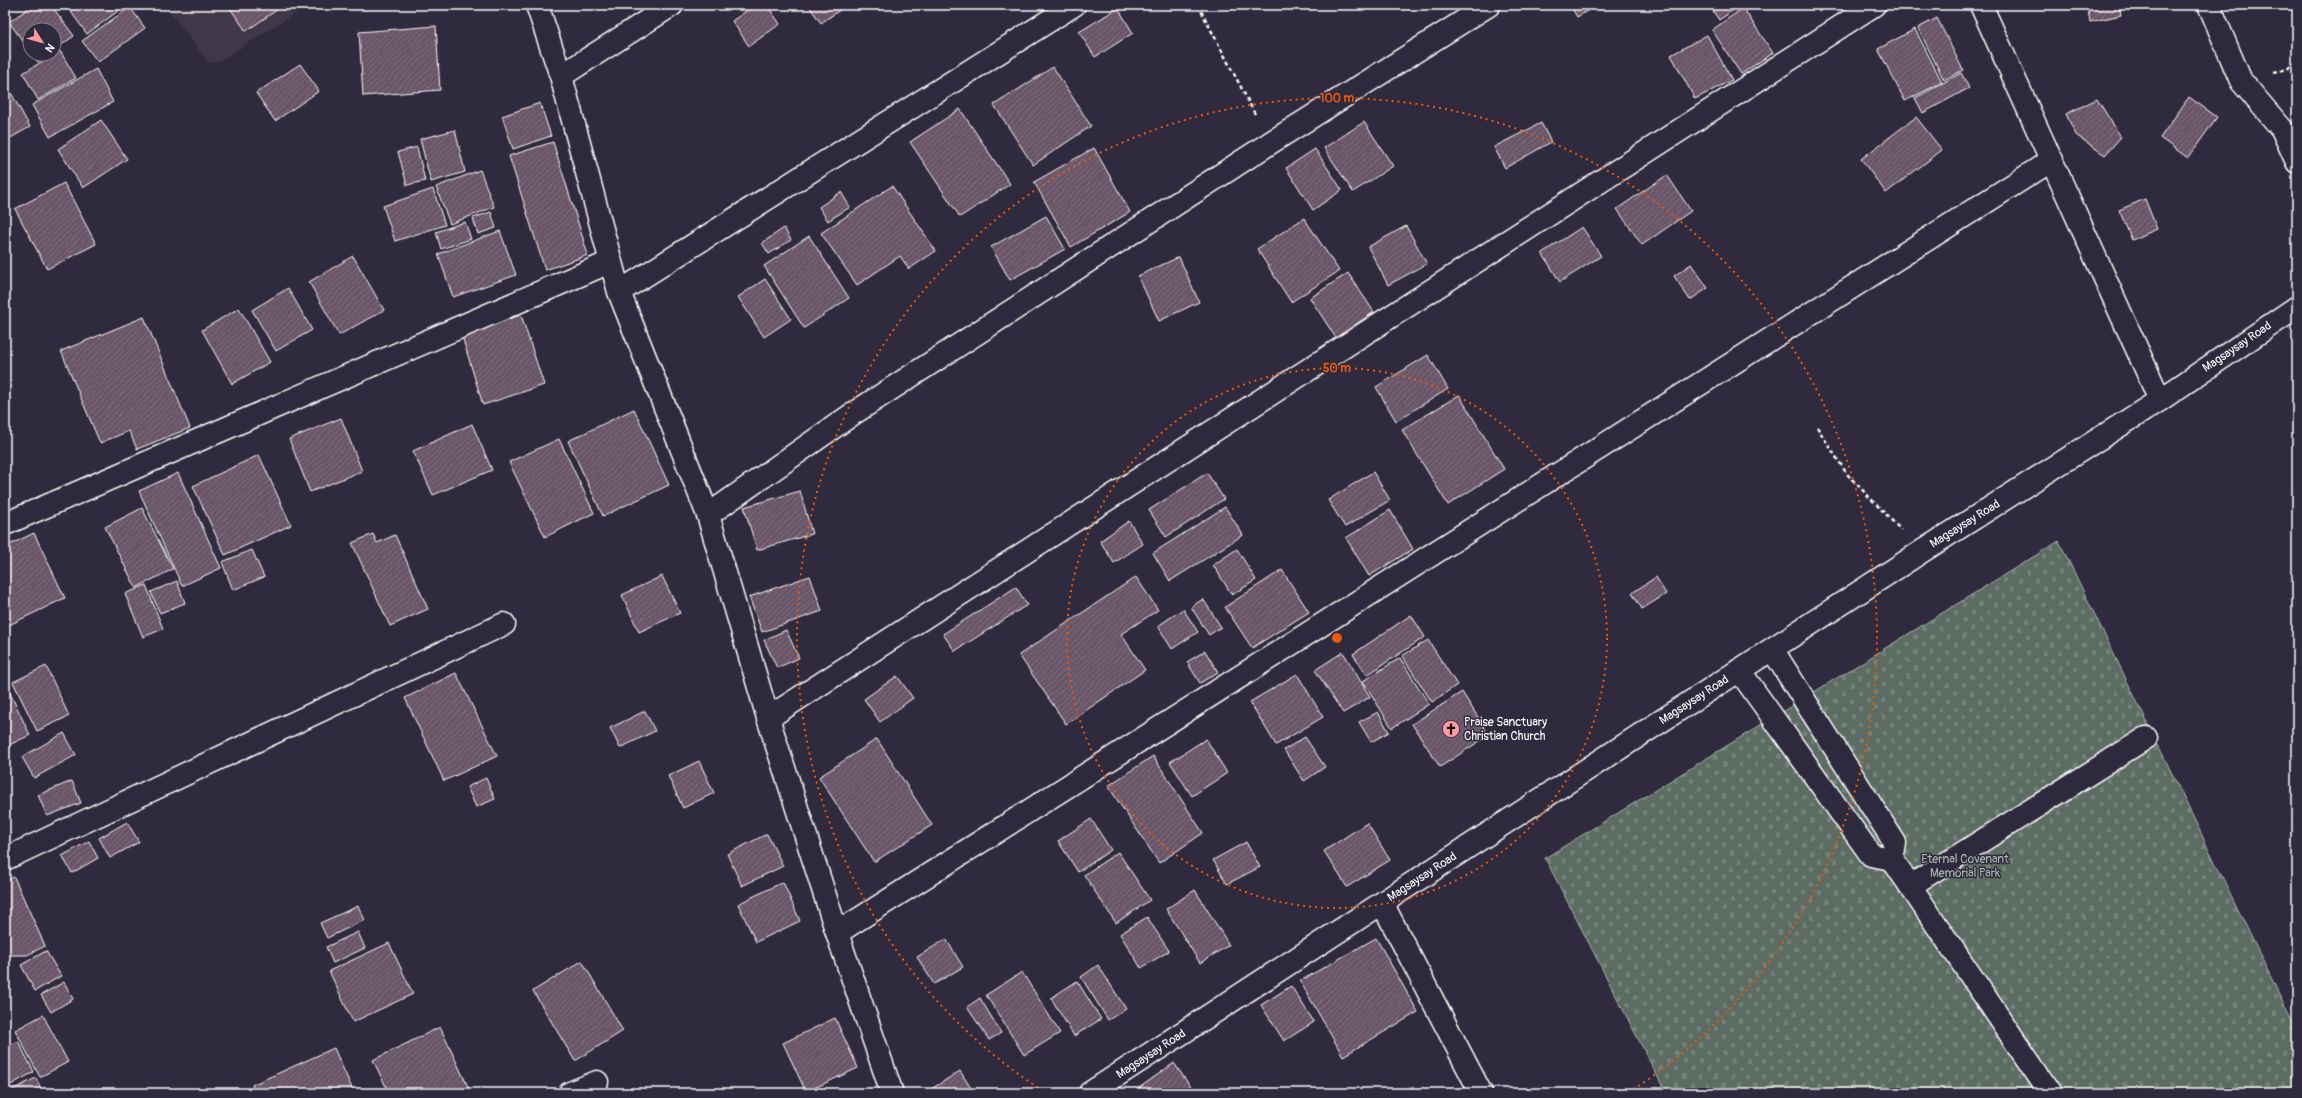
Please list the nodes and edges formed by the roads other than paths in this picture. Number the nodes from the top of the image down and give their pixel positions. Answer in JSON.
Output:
{"nodes":[{"id":1,"x":537,"y":5,"type":"edge"},
{"id":2,"x":672,"y":5,"type":"edge"},
{"id":3,"x":1074,"y":5,"type":"edge"},
{"id":4,"x":1489,"y":5,"type":"edge"},
{"id":5,"x":1874,"y":5,"type":"edge"},
{"id":6,"x":1981,"y":5,"type":"edge"},
{"id":7,"x":2209,"y":5,"type":"edge"},
{"id":8,"x":561,"y":76,"type":"junction"},
{"id":9,"x":2052,"y":160,"type":"junction"},
{"id":10,"x":2297,"y":162,"type":"edge"},
{"id":11,"x":610,"y":262,"type":"junction"},
{"id":12,"x":619,"y":292,"type":"junction"},
{"id":13,"x":2297,"y":307,"type":"edge"},
{"id":14,"x":2160,"y":400,"type":"junction"},
{"id":15,"x":708,"y":515,"type":"junction"},
{"id":16,"x":5,"y":524,"type":"edge"},
{"id":17,"x":504,"y":624,"type":"dead end"},
{"id":18,"x":1772,"y":649,"type":"junction"},
{"id":19,"x":1739,"y":670,"type":"junction"},
{"id":20,"x":768,"y":718,"type":"junction"},
{"id":21,"x":2146,"y":738,"type":"dead end"},
{"id":22,"x":5,"y":859,"type":"edge"},
{"id":23,"x":1892,"y":859,"type":"junction"},
{"id":24,"x":1910,"y":886,"type":"junction"},
{"id":25,"x":1382,"y":903,"type":"junction"},
{"id":26,"x":837,"y":933,"type":"junction"},
{"id":27,"x":597,"y":1082,"type":"dead end"},
{"id":28,"x":1479,"y":1092,"type":"edge"},
{"id":29,"x":570,"y":1093,"type":"edge"},
{"id":30,"x":892,"y":1093,"type":"edge"},
{"id":31,"x":1090,"y":1093,"type":"edge"},
{"id":32,"x":2050,"y":1093,"type":"edge"}],
"edges":[{"from":1,"to":8,"type":"street"},
{"from":2,"to":8,"type":"street"},
{"from":3,"to":12,"type":"street"},
{"from":4,"to":15,"type":"street"},
{"from":5,"to":20,"type":"street"},
{"from":6,"to":9,"type":"street"},
{"from":7,"to":10,"type":"street"},
{"from":8,"to":11,"type":"street"},
{"from":9,"to":14,"type":"street"},
{"from":9,"to":26,"type":"street"},
{"from":11,"to":12,"type":"street"},
{"from":11,"to":16,"type":"street"},
{"from":12,"to":15,"type":"street"},
{"from":13,"to":14,"type":"street","name":"Magsaysay Road"},
{"from":14,"to":18,"type":"street","name":"Magsaysay Road"},
{"from":15,"to":20,"type":"street"},
{"from":17,"to":22,"type":"street"},
{"from":18,"to":19,"type":"street","name":"Magsaysay Road"},
{"from":18,"to":23,"type":"street"},
{"from":19,"to":23,"type":"street"},
{"from":19,"to":25,"type":"street","name":"Magsaysay Road"},
{"from":20,"to":26,"type":"street"},
{"from":21,"to":24,"type":"street"},
{"from":23,"to":24,"type":"street"},
{"from":24,"to":32,"type":"street"},
{"from":25,"to":28,"type":"street"},
{"from":25,"to":31,"type":"street","name":"Magsaysay Road"},
{"from":26,"to":30,"type":"street"},
{"from":27,"to":29,"type":"street"}]}
